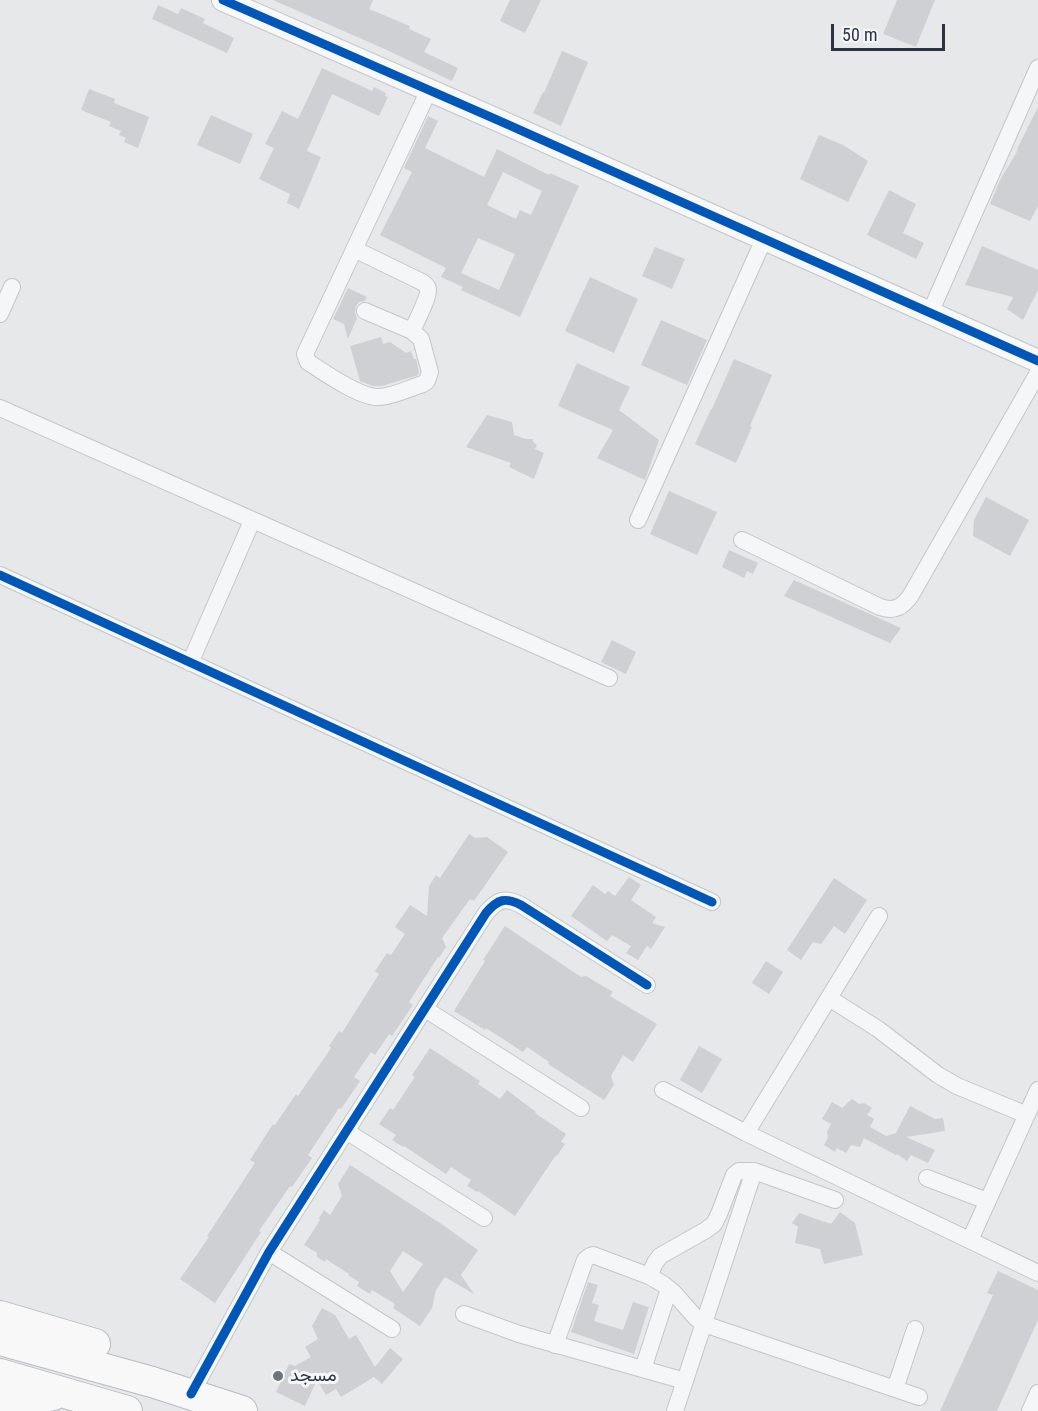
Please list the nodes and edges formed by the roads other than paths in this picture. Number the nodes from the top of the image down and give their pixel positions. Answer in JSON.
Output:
{"nodes":[{"id":1,"x":223,"y":0,"type":"edge"},
{"id":2,"x":1038,"y":68,"type":"edge"},
{"id":3,"x":429,"y":90,"type":"junction"},
{"id":4,"x":764,"y":239,"type":"junction"},
{"id":5,"x":354,"y":249,"type":"junction"},
{"id":6,"x":12,"y":287,"type":"dead end"},
{"id":7,"x":365,"y":311,"type":"dead end"},
{"id":8,"x":930,"y":313,"type":"junction"},
{"id":9,"x":0,"y":314,"type":"edge"},
{"id":10,"x":412,"y":331,"type":"junction"},
{"id":11,"x":1038,"y":361,"type":"edge"},
{"id":12,"x":1038,"y":373,"type":"edge"},
{"id":13,"x":0,"y":408,"type":"edge"},
{"id":14,"x":638,"y":520,"type":"dead end"},
{"id":15,"x":252,"y":521,"type":"junction"},
{"id":16,"x":742,"y":540,"type":"dead end"},
{"id":17,"x":0,"y":575,"type":"edge"},
{"id":18,"x":190,"y":663,"type":"junction"},
{"id":19,"x":609,"y":678,"type":"dead end"},
{"id":20,"x":712,"y":902,"type":"dead end"},
{"id":21,"x":879,"y":916,"type":"dead end"},
{"id":22,"x":647,"y":985,"type":"dead end"},
{"id":23,"x":829,"y":998,"type":"junction"},
{"id":24,"x":425,"y":1009,"type":"junction"},
{"id":25,"x":663,"y":1090,"type":"dead end"},
{"id":26,"x":1038,"y":1090,"type":"edge"},
{"id":27,"x":581,"y":1108,"type":"dead end"},
{"id":28,"x":1027,"y":1115,"type":"junction"},
{"id":29,"x":346,"y":1131,"type":"junction"},
{"id":30,"x":746,"y":1133,"type":"junction"},
{"id":31,"x":754,"y":1171,"type":"junction"},
{"id":32,"x":927,"y":1178,"type":"dead end"},
{"id":33,"x":835,"y":1200,"type":"dead end"},
{"id":34,"x":987,"y":1201,"type":"junction"},
{"id":35,"x":484,"y":1218,"type":"dead end"},
{"id":36,"x":970,"y":1240,"type":"junction"},
{"id":37,"x":269,"y":1252,"type":"junction"},
{"id":38,"x":1038,"y":1273,"type":"edge"},
{"id":39,"x":649,"y":1276,"type":"junction"},
{"id":40,"x":669,"y":1289,"type":"junction"},
{"id":41,"x":464,"y":1314,"type":"dead end"},
{"id":42,"x":0,"y":1316,"type":"edge"},
{"id":43,"x":704,"y":1324,"type":"junction"},
{"id":44,"x":392,"y":1329,"type":"dead end"},
{"id":45,"x":915,"y":1329,"type":"dead end"},
{"id":46,"x":0,"y":1340,"type":"edge"},
{"id":47,"x":555,"y":1345,"type":"junction"},
{"id":48,"x":643,"y":1370,"type":"junction"},
{"id":49,"x":0,"y":1374,"type":"edge"},
{"id":50,"x":685,"y":1381,"type":"junction"},
{"id":51,"x":152,"y":1382,"type":"junction"},
{"id":52,"x":895,"y":1389,"type":"junction"},
{"id":53,"x":65,"y":1393,"type":"junction"},
{"id":54,"x":1038,"y":1393,"type":"edge"},
{"id":55,"x":191,"y":1394,"type":"junction"},
{"id":56,"x":0,"y":1397,"type":"edge"},
{"id":57,"x":919,"y":1397,"type":"dead end"},
{"id":58,"x":127,"y":1411,"type":"edge"},
{"id":59,"x":242,"y":1411,"type":"edge"},
{"id":60,"x":675,"y":1411,"type":"edge"},
{"id":61,"x":1030,"y":1411,"type":"edge"}],
"edges":[{"from":1,"to":3,"type":"street"},
{"from":2,"to":8,"type":"street"},
{"from":3,"to":4,"type":"street"},
{"from":3,"to":5,"type":"street"},
{"from":4,"to":8,"type":"street"},
{"from":4,"to":14,"type":"street"},
{"from":5,"to":10,"type":"street"},
{"from":5,"to":10,"type":"street"},
{"from":6,"to":9,"type":"street"},
{"from":7,"to":10,"type":"street"},
{"from":8,"to":11,"type":"street"},
{"from":12,"to":16,"type":"street"},
{"from":13,"to":15,"type":"street"},
{"from":15,"to":18,"type":"street"},
{"from":15,"to":19,"type":"street"},
{"from":17,"to":18,"type":"street"},
{"from":18,"to":20,"type":"street"},
{"from":21,"to":23,"type":"street"},
{"from":22,"to":24,"type":"street"},
{"from":23,"to":28,"type":"street"},
{"from":23,"to":30,"type":"street"},
{"from":24,"to":27,"type":"street"},
{"from":24,"to":29,"type":"street"},
{"from":25,"to":30,"type":"street"},
{"from":26,"to":28,"type":"street"},
{"from":28,"to":34,"type":"street"},
{"from":29,"to":35,"type":"street"},
{"from":29,"to":37,"type":"street"},
{"from":30,"to":36,"type":"street"},
{"from":31,"to":33,"type":"street"},
{"from":31,"to":39,"type":"street"},
{"from":31,"to":43,"type":"street"},
{"from":32,"to":34,"type":"street"},
{"from":34,"to":36,"type":"street"},
{"from":36,"to":38,"type":"street"},
{"from":37,"to":44,"type":"street"},
{"from":37,"to":55,"type":"street"},
{"from":39,"to":40,"type":"street"},
{"from":39,"to":47,"type":"street"},
{"from":40,"to":43,"type":"street"},
{"from":40,"to":48,"type":"street"},
{"from":41,"to":47,"type":"street"},
{"from":42,"to":51,"type":"highway"},
{"from":43,"to":50,"type":"street"},
{"from":43,"to":52,"type":"street"},
{"from":45,"to":52,"type":"street"},
{"from":46,"to":51,"type":"highway"},
{"from":47,"to":48,"type":"street"},
{"from":48,"to":50,"type":"street"},
{"from":49,"to":53,"type":"highway"},
{"from":50,"to":60,"type":"street"},
{"from":51,"to":55,"type":"highway"},
{"from":52,"to":57,"type":"street"},
{"from":53,"to":56,"type":"highway"},
{"from":53,"to":58,"type":"highway"},
{"from":54,"to":61,"type":"street"},
{"from":55,"to":59,"type":"highway"}]}
